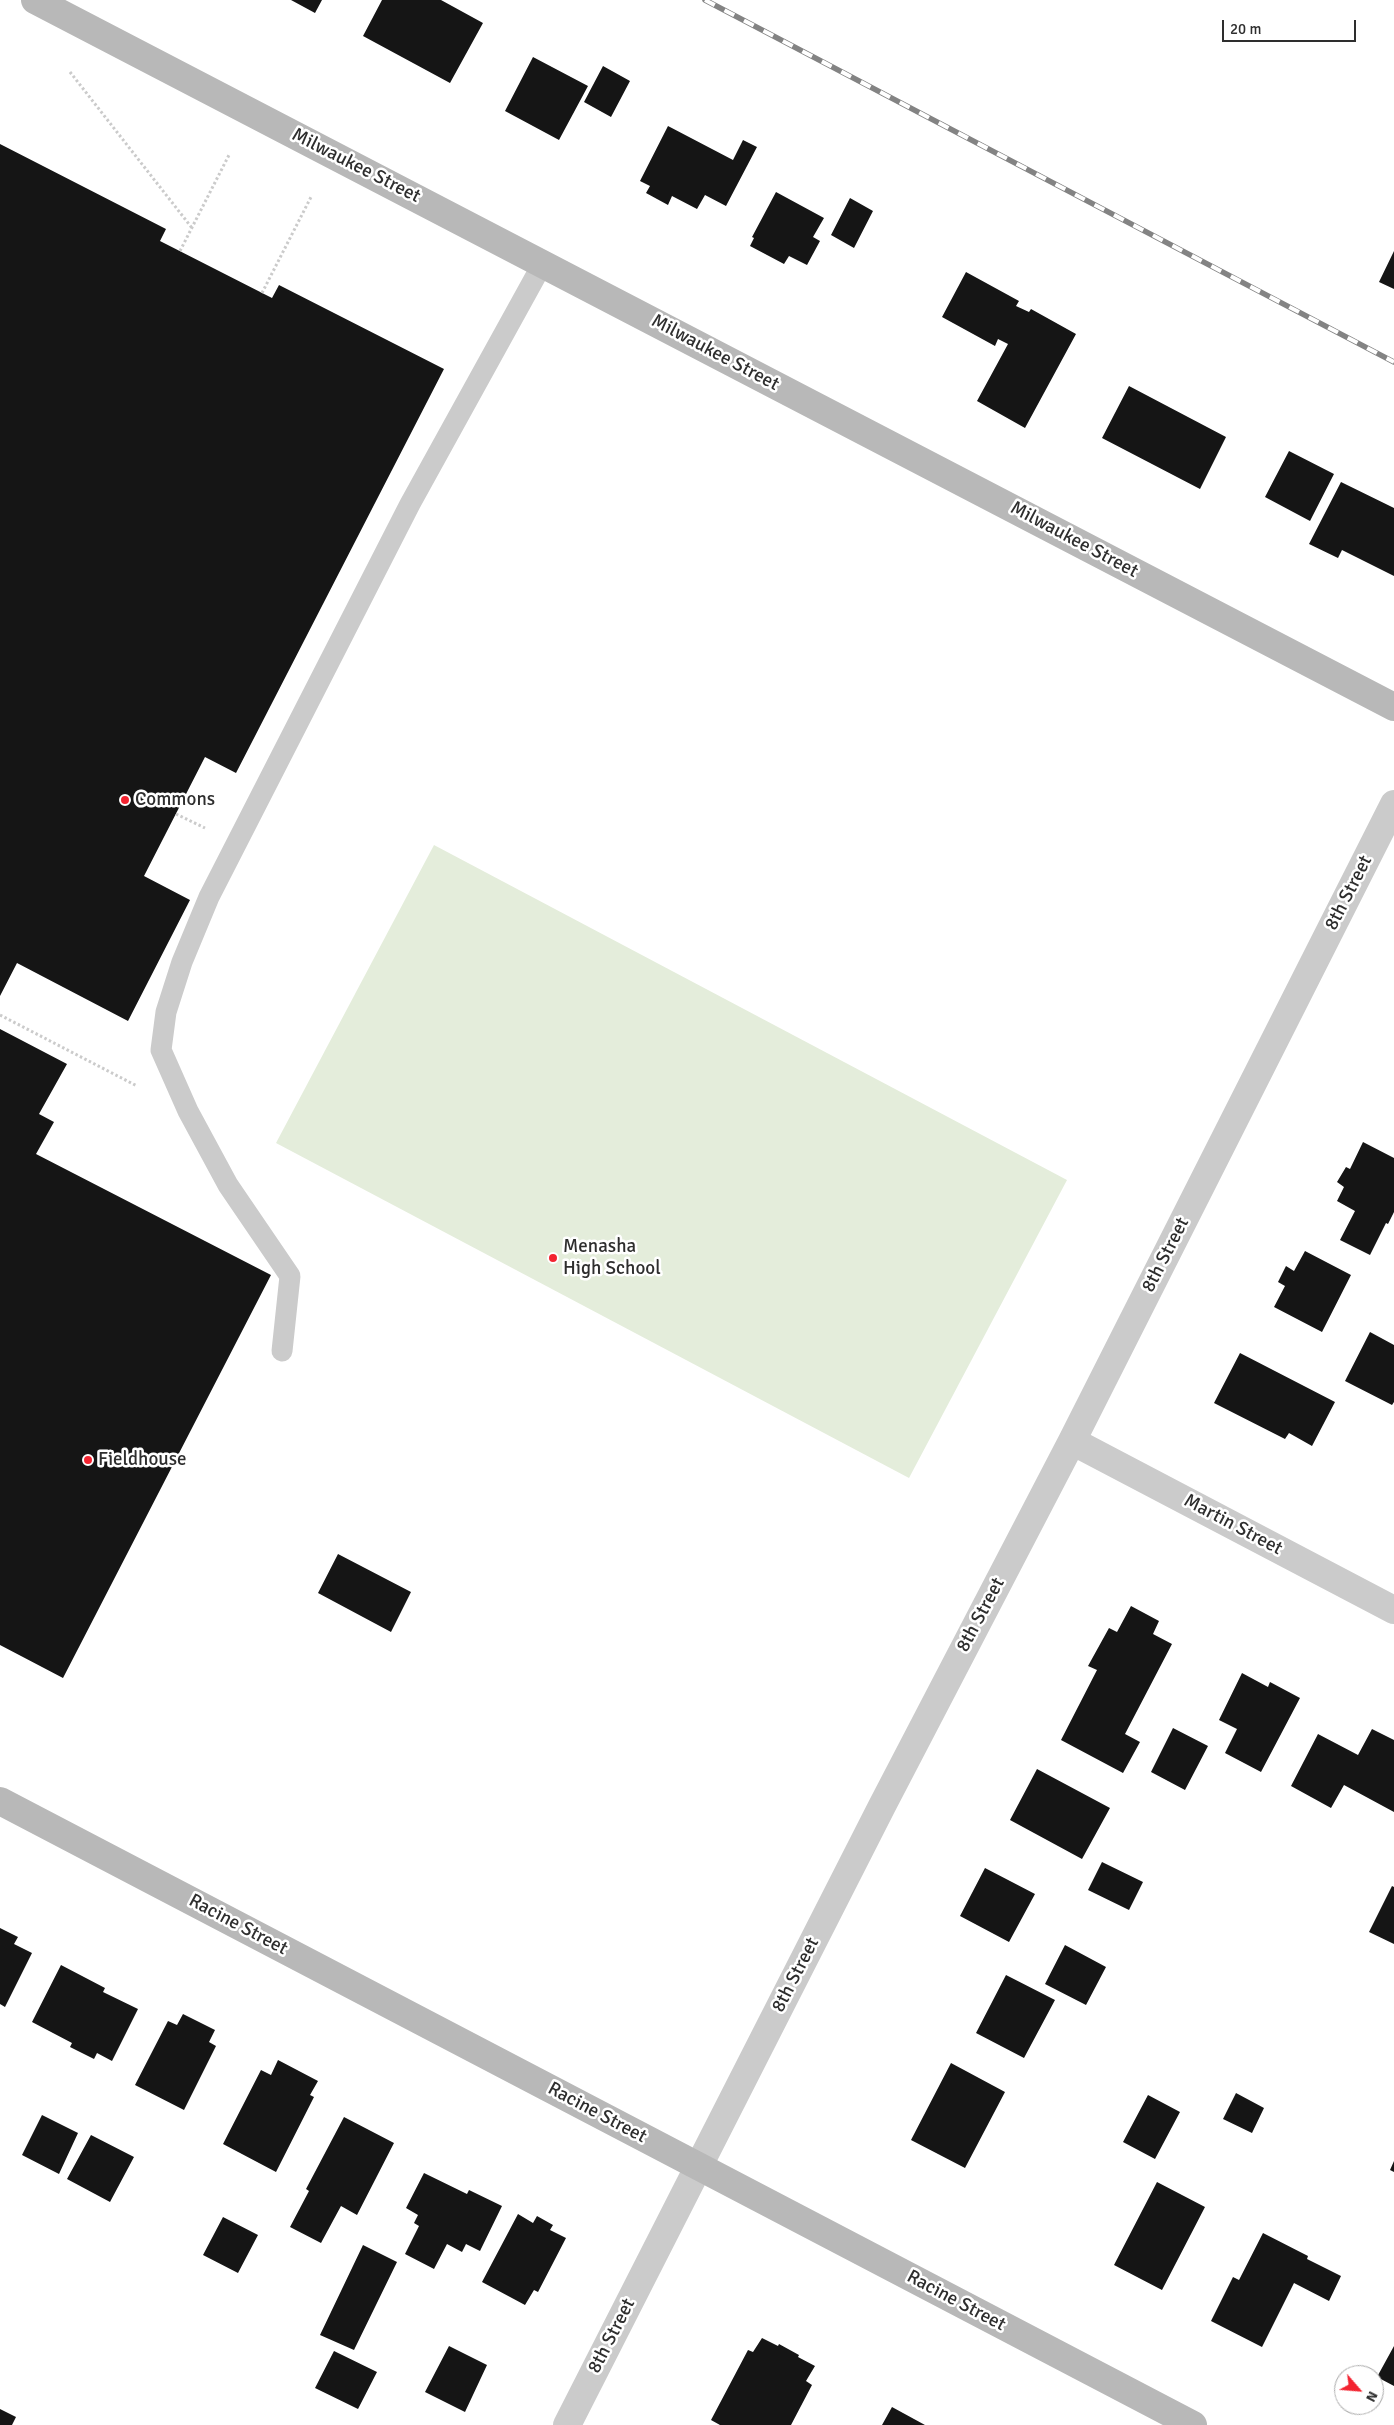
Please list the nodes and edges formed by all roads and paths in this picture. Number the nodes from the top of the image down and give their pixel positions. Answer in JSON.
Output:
{"nodes":[{"id":1,"x":35,"y":0,"type":"edge"},
{"id":2,"x":70,"y":72,"type":"dead end"},
{"id":3,"x":228,"y":155,"type":"dead end"},
{"id":4,"x":311,"y":197,"type":"dead end"},
{"id":5,"x":192,"y":228,"type":"junction"},
{"id":6,"x":180,"y":251,"type":"dead end"},
{"id":7,"x":543,"y":263,"type":"junction"},
{"id":8,"x":262,"y":293,"type":"dead end"},
{"id":9,"x":1394,"y":707,"type":"edge"},
{"id":10,"x":1394,"y":804,"type":"edge"},
{"id":11,"x":0,"y":1015,"type":"edge"},
{"id":12,"x":101,"y":1068,"type":"dead end"},
{"id":13,"x":282,"y":1351,"type":"dead end"},
{"id":14,"x":1072,"y":1441,"type":"junction"},
{"id":15,"x":1394,"y":1610,"type":"edge"},
{"id":16,"x":0,"y":1802,"type":"edge"},
{"id":17,"x":699,"y":2166,"type":"junction"},
{"id":18,"x":567,"y":2425,"type":"edge"},
{"id":19,"x":1193,"y":2425,"type":"edge"}],
"edges":[{"from":1,"to":7,"type":"street","name":"Milwaukee Street"},
{"from":2,"to":5,"type":"path"},
{"from":3,"to":5,"type":"path"},
{"from":4,"to":8,"type":"path"},
{"from":5,"to":6,"type":"path"},
{"from":7,"to":9,"type":"street","name":"Milwaukee Street"},
{"from":7,"to":13,"type":"lane"},
{"from":10,"to":14,"type":"street","name":"8th Street"},
{"from":11,"to":12,"type":"path"},
{"from":14,"to":15,"type":"street","name":"Martin Street"},
{"from":14,"to":17,"type":"street","name":"8th Street"},
{"from":16,"to":17,"type":"street","name":"Racine Street"},
{"from":17,"to":18,"type":"street","name":"8th Street"},
{"from":17,"to":19,"type":"street","name":"Racine Street"}]}
